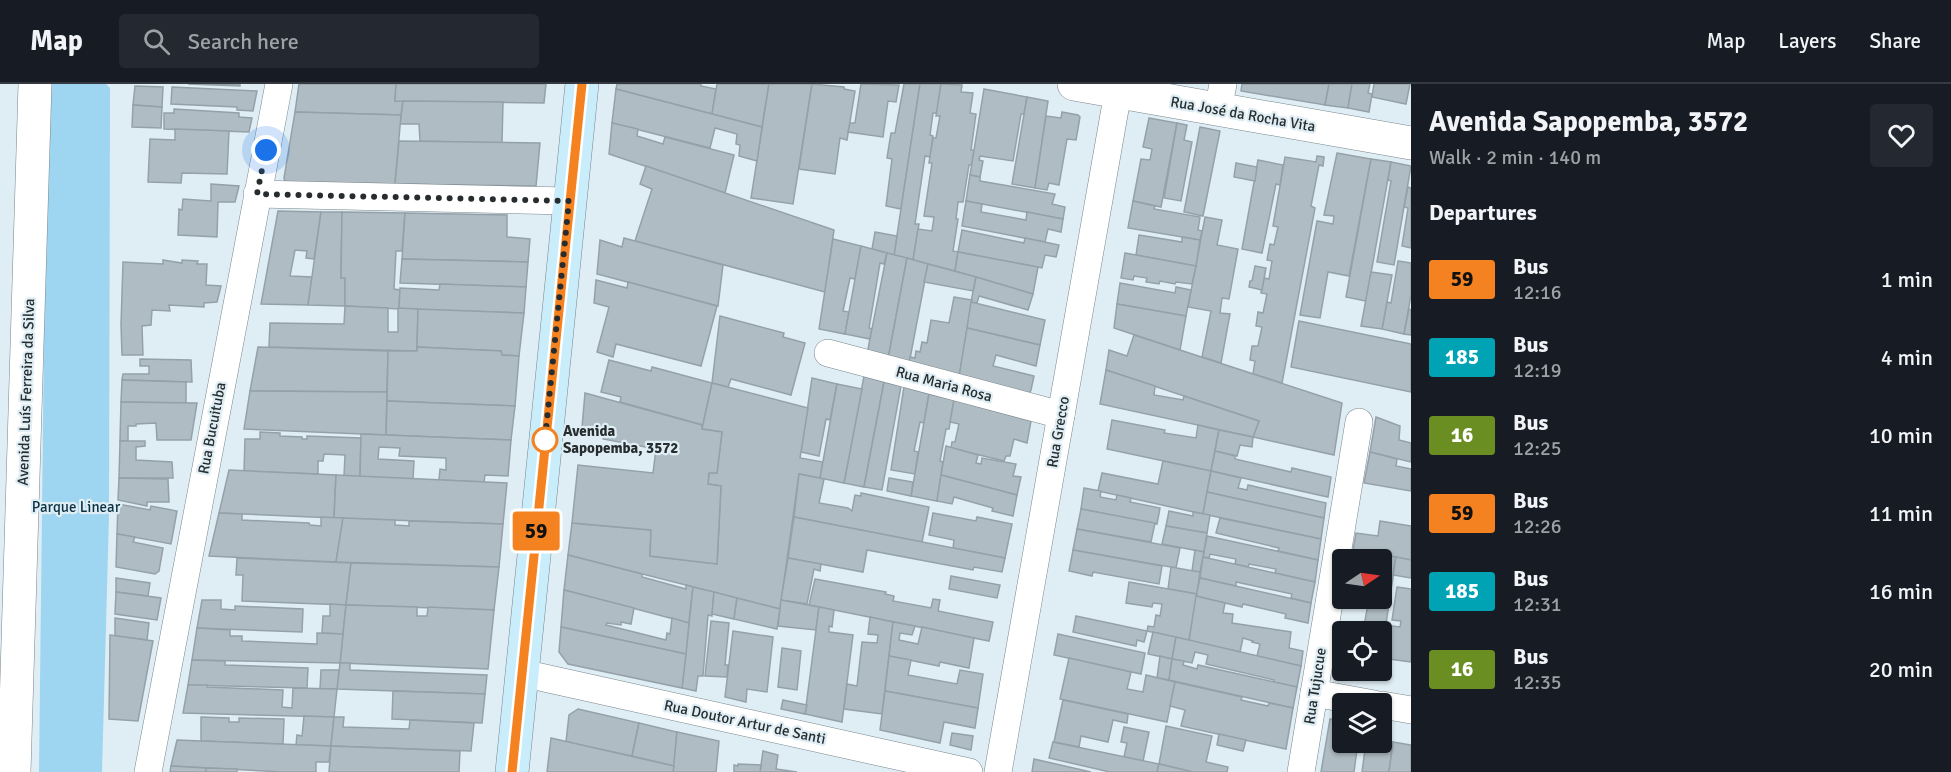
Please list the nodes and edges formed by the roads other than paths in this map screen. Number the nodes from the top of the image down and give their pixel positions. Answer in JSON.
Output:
{"nodes":[{"id":1,"x":35,"y":84,"type":"edge"},
{"id":2,"x":279,"y":84,"type":"edge"},
{"id":3,"x":582,"y":84,"type":"edge"},
{"id":4,"x":1074,"y":84,"type":"edge"},
{"id":5,"x":1118,"y":92,"type":"junction"},
{"id":6,"x":1220,"y":97,"type":"edge"},
{"id":7,"x":1411,"y":143,"type":"edge"},
{"id":8,"x":257,"y":194,"type":"junction"},
{"id":9,"x":569,"y":201,"type":"junction"},
{"id":10,"x":828,"y":353,"type":"dead end"},
{"id":11,"x":1061,"y":415,"type":"junction"},
{"id":12,"x":1359,"y":422,"type":"dead end"},
{"id":13,"x":522,"y":673,"type":"junction"},
{"id":14,"x":1314,"y":693,"type":"junction"},
{"id":15,"x":1332,"y":696,"type":"edge"},
{"id":16,"x":1392,"y":707,"type":"edge"},
{"id":17,"x":1411,"y":710,"type":"edge"},
{"id":18,"x":14,"y":772,"type":"edge"},
{"id":19,"x":148,"y":772,"type":"edge"},
{"id":20,"x":512,"y":772,"type":"edge"},
{"id":21,"x":969,"y":772,"type":"edge"},
{"id":22,"x":998,"y":772,"type":"edge"},
{"id":23,"x":1301,"y":772,"type":"edge"}],
"edges":[{"from":1,"to":18,"type":"street","name":"Avenida Luís Ferreira da Silva"},
{"from":2,"to":8,"type":"street","name":"Rua Bucuituba"},
{"from":3,"to":9,"type":"main road"},
{"from":4,"to":5,"type":"street","name":"Rua José da Rocha Vita"},
{"from":5,"to":6,"type":"street","name":"Rua José da Rocha Vita"},
{"from":5,"to":11,"type":"street","name":"Rua Grecco"},
{"from":6,"to":7,"type":"street","name":"Rua José da Rocha Vita"},
{"from":8,"to":9,"type":"street"},
{"from":8,"to":19,"type":"street","name":"Rua Bucuituba"},
{"from":9,"to":13,"type":"main road"},
{"from":10,"to":11,"type":"street","name":"Rua Maria Rosa"},
{"from":11,"to":22,"type":"street","name":"Rua Grecco"},
{"from":12,"to":14,"type":"street","name":"Rua Tujucue"},
{"from":13,"to":20,"type":"main road"},
{"from":13,"to":21,"type":"street","name":"Rua Doutor Artur de Santi"},
{"from":14,"to":15,"type":"street"},
{"from":14,"to":23,"type":"street","name":"Rua Tujucue"},
{"from":16,"to":17,"type":"street"}]}
